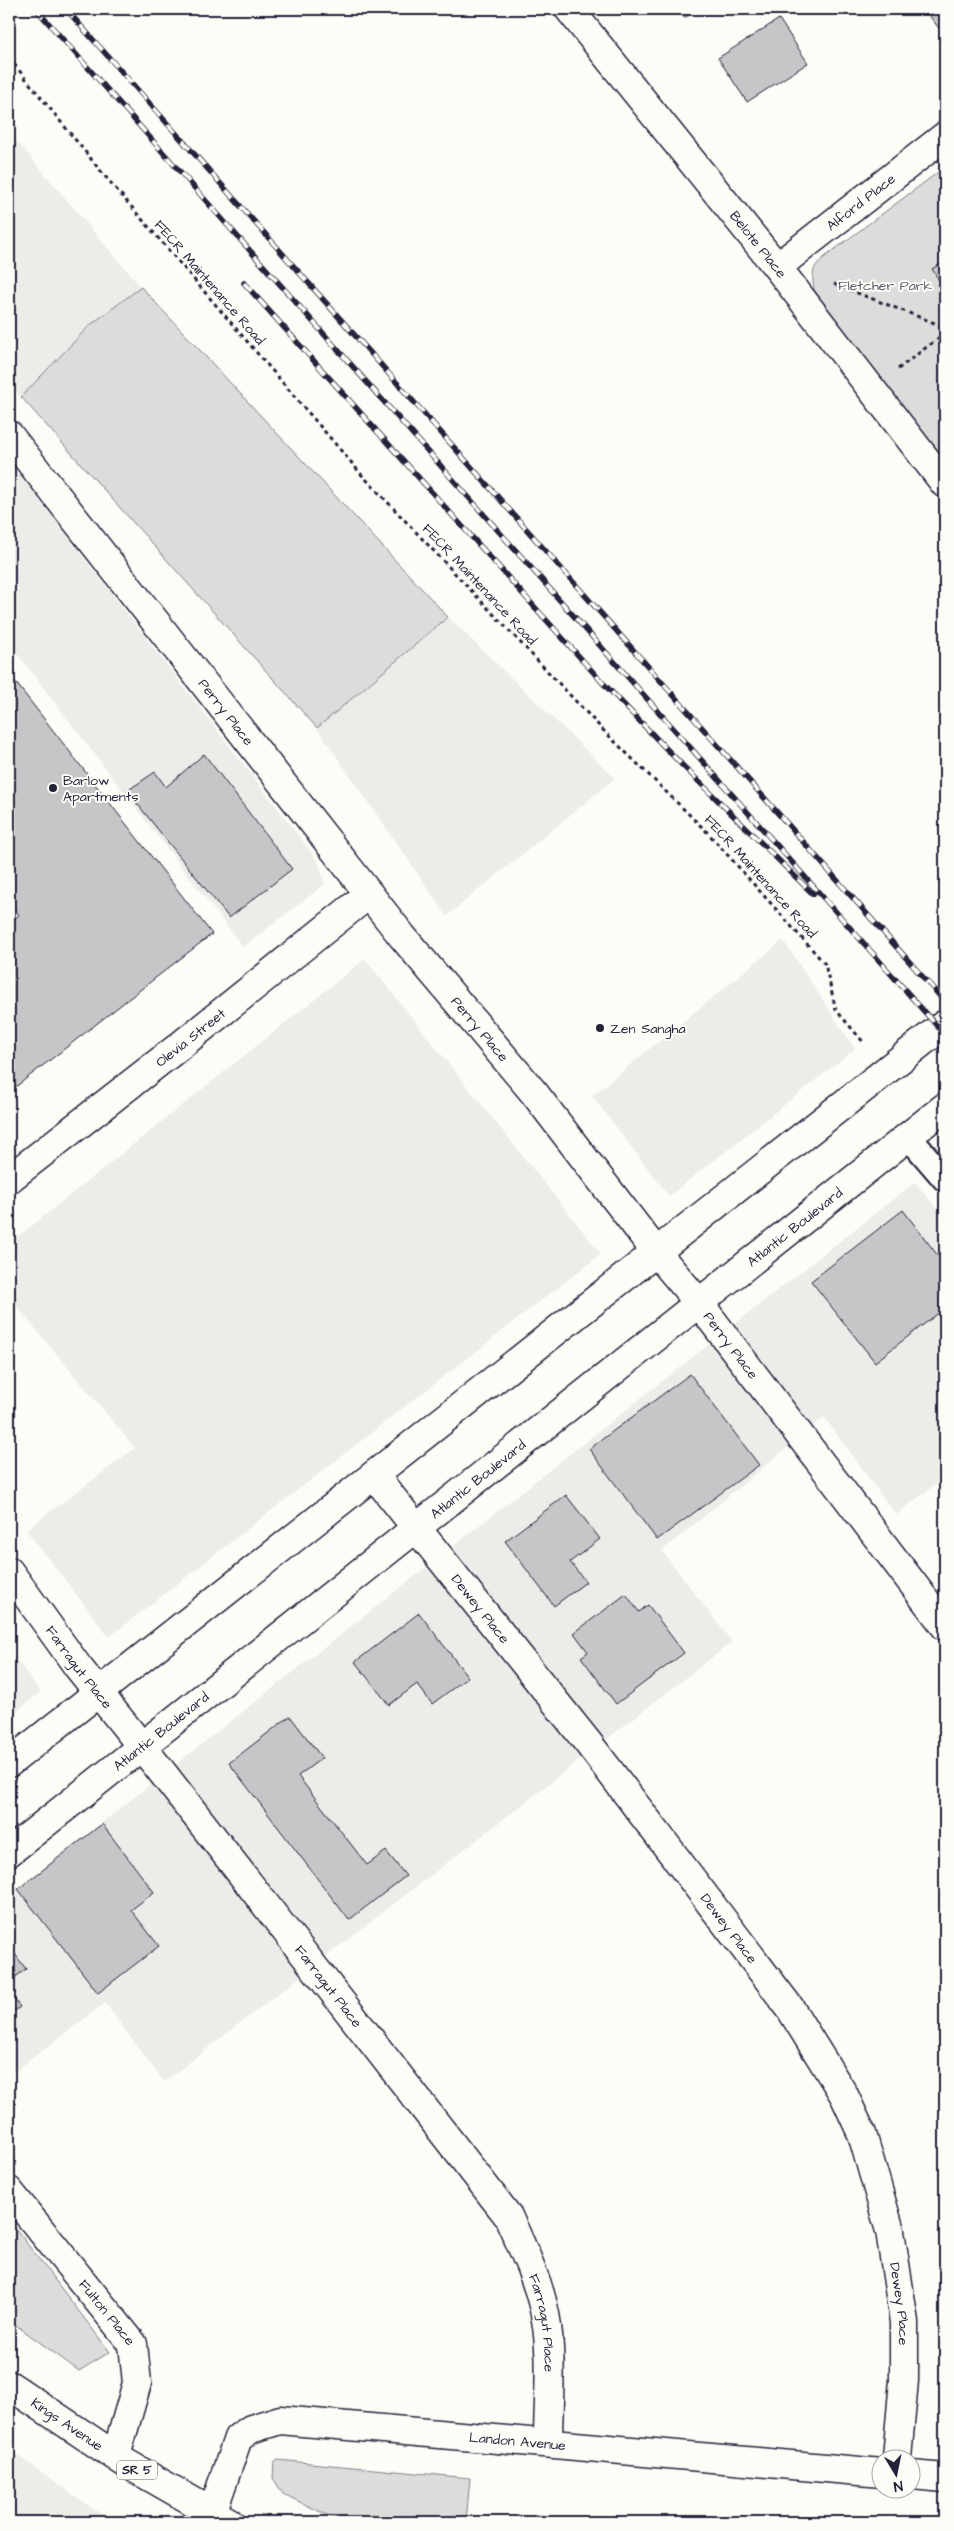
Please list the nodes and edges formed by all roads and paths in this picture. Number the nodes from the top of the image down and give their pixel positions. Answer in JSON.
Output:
{"nodes":[{"id":1,"x":569,"y":9,"type":"edge"},
{"id":2,"x":9,"y":58,"type":"edge"},
{"id":3,"x":945,"y":136,"type":"edge"},
{"id":4,"x":781,"y":273,"type":"junction"},
{"id":5,"x":945,"y":327,"type":"edge"},
{"id":6,"x":945,"y":333,"type":"edge"},
{"id":7,"x":871,"y":389,"type":"junction"},
{"id":8,"x":9,"y":435,"type":"edge"},
{"id":9,"x":945,"y":484,"type":"edge"},
{"id":10,"x":369,"y":894,"type":"junction"},
{"id":11,"x":945,"y":1024,"type":"edge"},
{"id":12,"x":891,"y":1067,"type":"junction"},
{"id":13,"x":945,"y":1107,"type":"edge"},
{"id":14,"x":908,"y":1136,"type":"junction"},
{"id":15,"x":9,"y":1179,"type":"edge"},
{"id":16,"x":945,"y":1179,"type":"edge"},
{"id":17,"x":656,"y":1252,"type":"junction"},
{"id":18,"x":699,"y":1303,"type":"junction"},
{"id":19,"x":374,"y":1475,"type":"junction"},
{"id":20,"x":417,"y":1527,"type":"junction"},
{"id":21,"x":9,"y":1570,"type":"edge"},
{"id":22,"x":945,"y":1626,"type":"edge"},
{"id":23,"x":99,"y":1692,"type":"junction"},
{"id":24,"x":142,"y":1746,"type":"junction"},
{"id":25,"x":9,"y":1764,"type":"edge"},
{"id":26,"x":9,"y":1852,"type":"edge"},
{"id":27,"x":9,"y":2191,"type":"edge"},
{"id":28,"x":9,"y":2385,"type":"edge"},
{"id":29,"x":548,"y":2442,"type":"junction"},
{"id":30,"x":898,"y":2448,"type":"edge"},
{"id":31,"x":116,"y":2456,"type":"junction"},
{"id":32,"x":872,"y":2472,"type":"edge"},
{"id":33,"x":922,"y":2476,"type":"edge"},
{"id":34,"x":945,"y":2478,"type":"edge"},
{"id":35,"x":221,"y":2518,"type":"edge"}],
"edges":[{"from":1,"to":4,"type":"street","name":"Belote Place"},
{"from":2,"to":12,"type":"path","name":"FECR Maintenance Road"},
{"from":3,"to":4,"type":"street","name":"Alford Place"},
{"from":4,"to":5,"type":"path"},
{"from":4,"to":7,"type":"street","name":"Belote Place"},
{"from":6,"to":7,"type":"path"},
{"from":7,"to":9,"type":"street","name":"Belote Place"},
{"from":8,"to":10,"type":"street","name":"Perry Place"},
{"from":10,"to":15,"type":"street","name":"Olevia Street"},
{"from":10,"to":17,"type":"street","name":"Perry Place"},
{"from":11,"to":12,"type":"street"},
{"from":12,"to":17,"type":"street"},
{"from":13,"to":14,"type":"street","name":"Atlantic Boulevard"},
{"from":14,"to":16,"type":"lane"},
{"from":14,"to":18,"type":"street","name":"Atlantic Boulevard"},
{"from":17,"to":18,"type":"street","name":"Perry Place"},
{"from":17,"to":19,"type":"street"},
{"from":18,"to":20,"type":"street","name":"Atlantic Boulevard"},
{"from":18,"to":22,"type":"street","name":"Perry Place"},
{"from":19,"to":20,"type":"street","name":"Dewey Place"},
{"from":19,"to":23,"type":"street"},
{"from":20,"to":24,"type":"street","name":"Atlantic Boulevard"},
{"from":20,"to":30,"type":"street","name":"Dewey Place"},
{"from":21,"to":23,"type":"street","name":"Farragut Place"},
{"from":23,"to":24,"type":"street","name":"Farragut Place"},
{"from":23,"to":25,"type":"street"},
{"from":24,"to":26,"type":"street","name":"Atlantic Boulevard"},
{"from":24,"to":29,"type":"street","name":"Farragut Place"},
{"from":27,"to":31,"type":"street","name":"Fulton Place"},
{"from":28,"to":31,"type":"street","name":"Kings Avenue","number":"SR 5"},
{"from":29,"to":32,"type":"street","name":"Landon Avenue"},
{"from":29,"to":35,"type":"street","name":"Landon Avenue"},
{"from":31,"to":35,"type":"street","name":"Kings Avenue","number":"SR 5"},
{"from":33,"to":34,"type":"street"}]}
